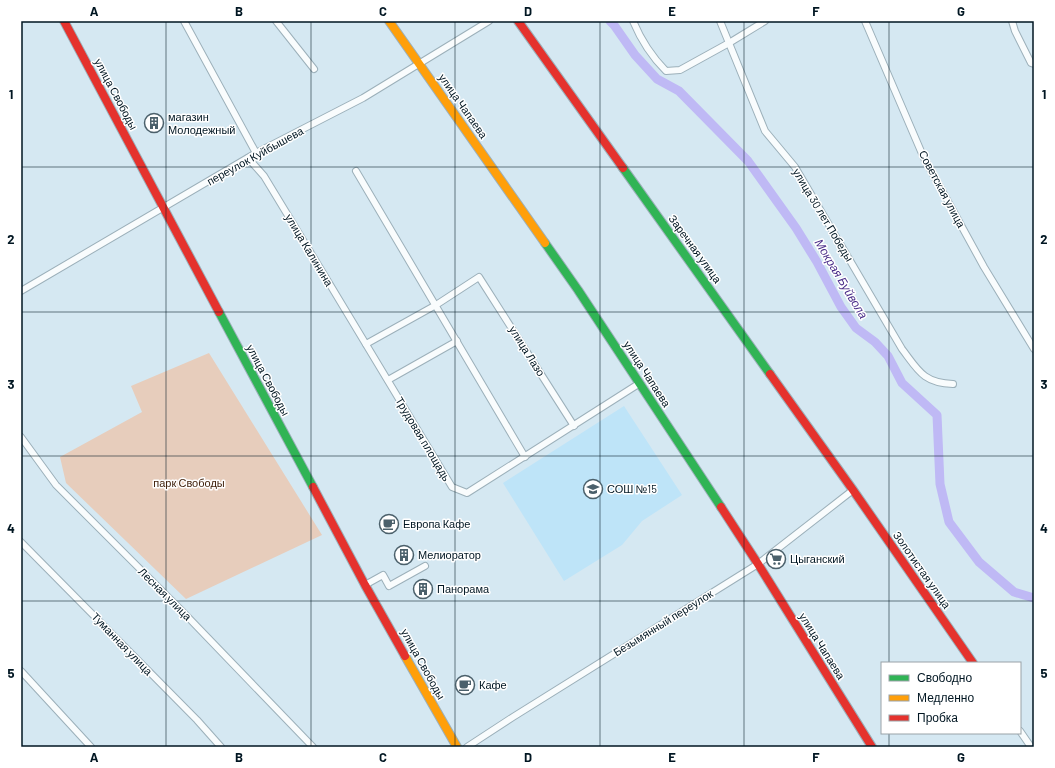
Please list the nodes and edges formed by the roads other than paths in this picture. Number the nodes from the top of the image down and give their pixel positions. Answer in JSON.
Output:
{"nodes":[{"id":1,"x":64,"y":21,"type":"edge"},
{"id":2,"x":184,"y":21,"type":"edge"},
{"id":3,"x":276,"y":21,"type":"edge"},
{"id":4,"x":389,"y":21,"type":"edge"},
{"id":5,"x":489,"y":21,"type":"edge"},
{"id":6,"x":518,"y":21,"type":"edge"},
{"id":7,"x":633,"y":21,"type":"edge"},
{"id":8,"x":720,"y":21,"type":"edge"},
{"id":9,"x":764,"y":21,"type":"edge"},
{"id":10,"x":865,"y":21,"type":"edge"},
{"id":11,"x":1012,"y":21,"type":"edge"},
{"id":12,"x":729,"y":43,"type":"junction"},
{"id":13,"x":419,"y":63,"type":"junction"},
{"id":14,"x":1034,"y":64,"type":"edge"},
{"id":15,"x":314,"y":69,"type":"dead end"},
{"id":16,"x":256,"y":153,"type":"junction"},
{"id":17,"x":248,"y":158,"type":"junction"},
{"id":18,"x":356,"y":171,"type":"dead end"},
{"id":19,"x":164,"y":207,"type":"junction"},
{"id":20,"x":21,"y":291,"type":"edge"},
{"id":21,"x":436,"y":305,"type":"junction"},
{"id":22,"x":457,"y":341,"type":"junction"},
{"id":23,"x":366,"y":344,"type":"junction"},
{"id":24,"x":1033,"y":345,"type":"edge"},
{"id":25,"x":388,"y":380,"type":"junction"},
{"id":26,"x":640,"y":383,"type":"junction"},
{"id":27,"x":953,"y":384,"type":"dead end"},
{"id":28,"x":574,"y":426,"type":"junction"},
{"id":29,"x":21,"y":437,"type":"edge"},
{"id":30,"x":525,"y":457,"type":"junction"},
{"id":31,"x":854,"y":490,"type":"junction"},
{"id":32,"x":21,"y":542,"type":"edge"},
{"id":33,"x":758,"y":564,"type":"junction"},
{"id":34,"x":425,"y":566,"type":"dead end"},
{"id":35,"x":366,"y":585,"type":"junction"},
{"id":36,"x":972,"y":662,"type":"edge"},
{"id":37,"x":21,"y":671,"type":"edge"},
{"id":38,"x":1021,"y":732,"type":"edge"},
{"id":39,"x":91,"y":747,"type":"edge"},
{"id":40,"x":221,"y":747,"type":"edge"},
{"id":41,"x":313,"y":747,"type":"edge"},
{"id":42,"x":457,"y":747,"type":"edge"},
{"id":43,"x":467,"y":747,"type":"edge"},
{"id":44,"x":872,"y":747,"type":"edge"},
{"id":45,"x":1031,"y":747,"type":"edge"}],
"edges":[{"from":1,"to":19,"type":"street","name":"улица Свободы"},
{"from":2,"to":16,"type":"street"},
{"from":3,"to":15,"type":"street"},
{"from":4,"to":13,"type":"street","name":"улица Чапаева"},
{"from":5,"to":13,"type":"street","name":"переулок Куйбышева"},
{"from":6,"to":31,"type":"street","name":"Заречная улица"},
{"from":7,"to":12,"type":"street"},
{"from":8,"to":12,"type":"street","name":"улица 30 лет Победы"},
{"from":9,"to":12,"type":"street"},
{"from":10,"to":24,"type":"street","name":"Советская улица"},
{"from":11,"to":14,"type":"street"},
{"from":12,"to":27,"type":"street","name":"улица 30 лет Победы"},
{"from":13,"to":16,"type":"street","name":"переулок Куйбышева"},
{"from":13,"to":26,"type":"street","name":"улица Чапаева"},
{"from":16,"to":17,"type":"street","name":"переулок Куйбышева"},
{"from":17,"to":19,"type":"street","name":"переулок Куйбышева"},
{"from":17,"to":23,"type":"street","name":"улица Калинина"},
{"from":18,"to":21,"type":"street"},
{"from":19,"to":20,"type":"street","name":"переулок Куйбышева"},
{"from":19,"to":35,"type":"street","name":"улица Свободы"},
{"from":21,"to":22,"type":"street"},
{"from":21,"to":23,"type":"street"},
{"from":21,"to":28,"type":"street","name":"улица Лазо"},
{"from":22,"to":25,"type":"street"},
{"from":22,"to":30,"type":"street"},
{"from":23,"to":25,"type":"street","name":"Трудовая площадь"},
{"from":25,"to":30,"type":"street","name":"Трудовая площадь"},
{"from":26,"to":28,"type":"street","name":"Трудовая площадь"},
{"from":26,"to":33,"type":"street","name":"улица Чапаева"},
{"from":28,"to":30,"type":"street","name":"Трудовая площадь"},
{"from":29,"to":41,"type":"street","name":"Лесная улица"},
{"from":31,"to":33,"type":"street","name":"Безымянный переулок"},
{"from":31,"to":36,"type":"street","name":"Золотистая улица"},
{"from":32,"to":40,"type":"street","name":"Туманная улица"},
{"from":33,"to":43,"type":"street","name":"Безымянный переулок"},
{"from":33,"to":44,"type":"street","name":"улица Чапаева"},
{"from":34,"to":35,"type":"street"},
{"from":35,"to":42,"type":"street","name":"улица Свободы"},
{"from":37,"to":39,"type":"street"},
{"from":38,"to":45,"type":"street"}]}
